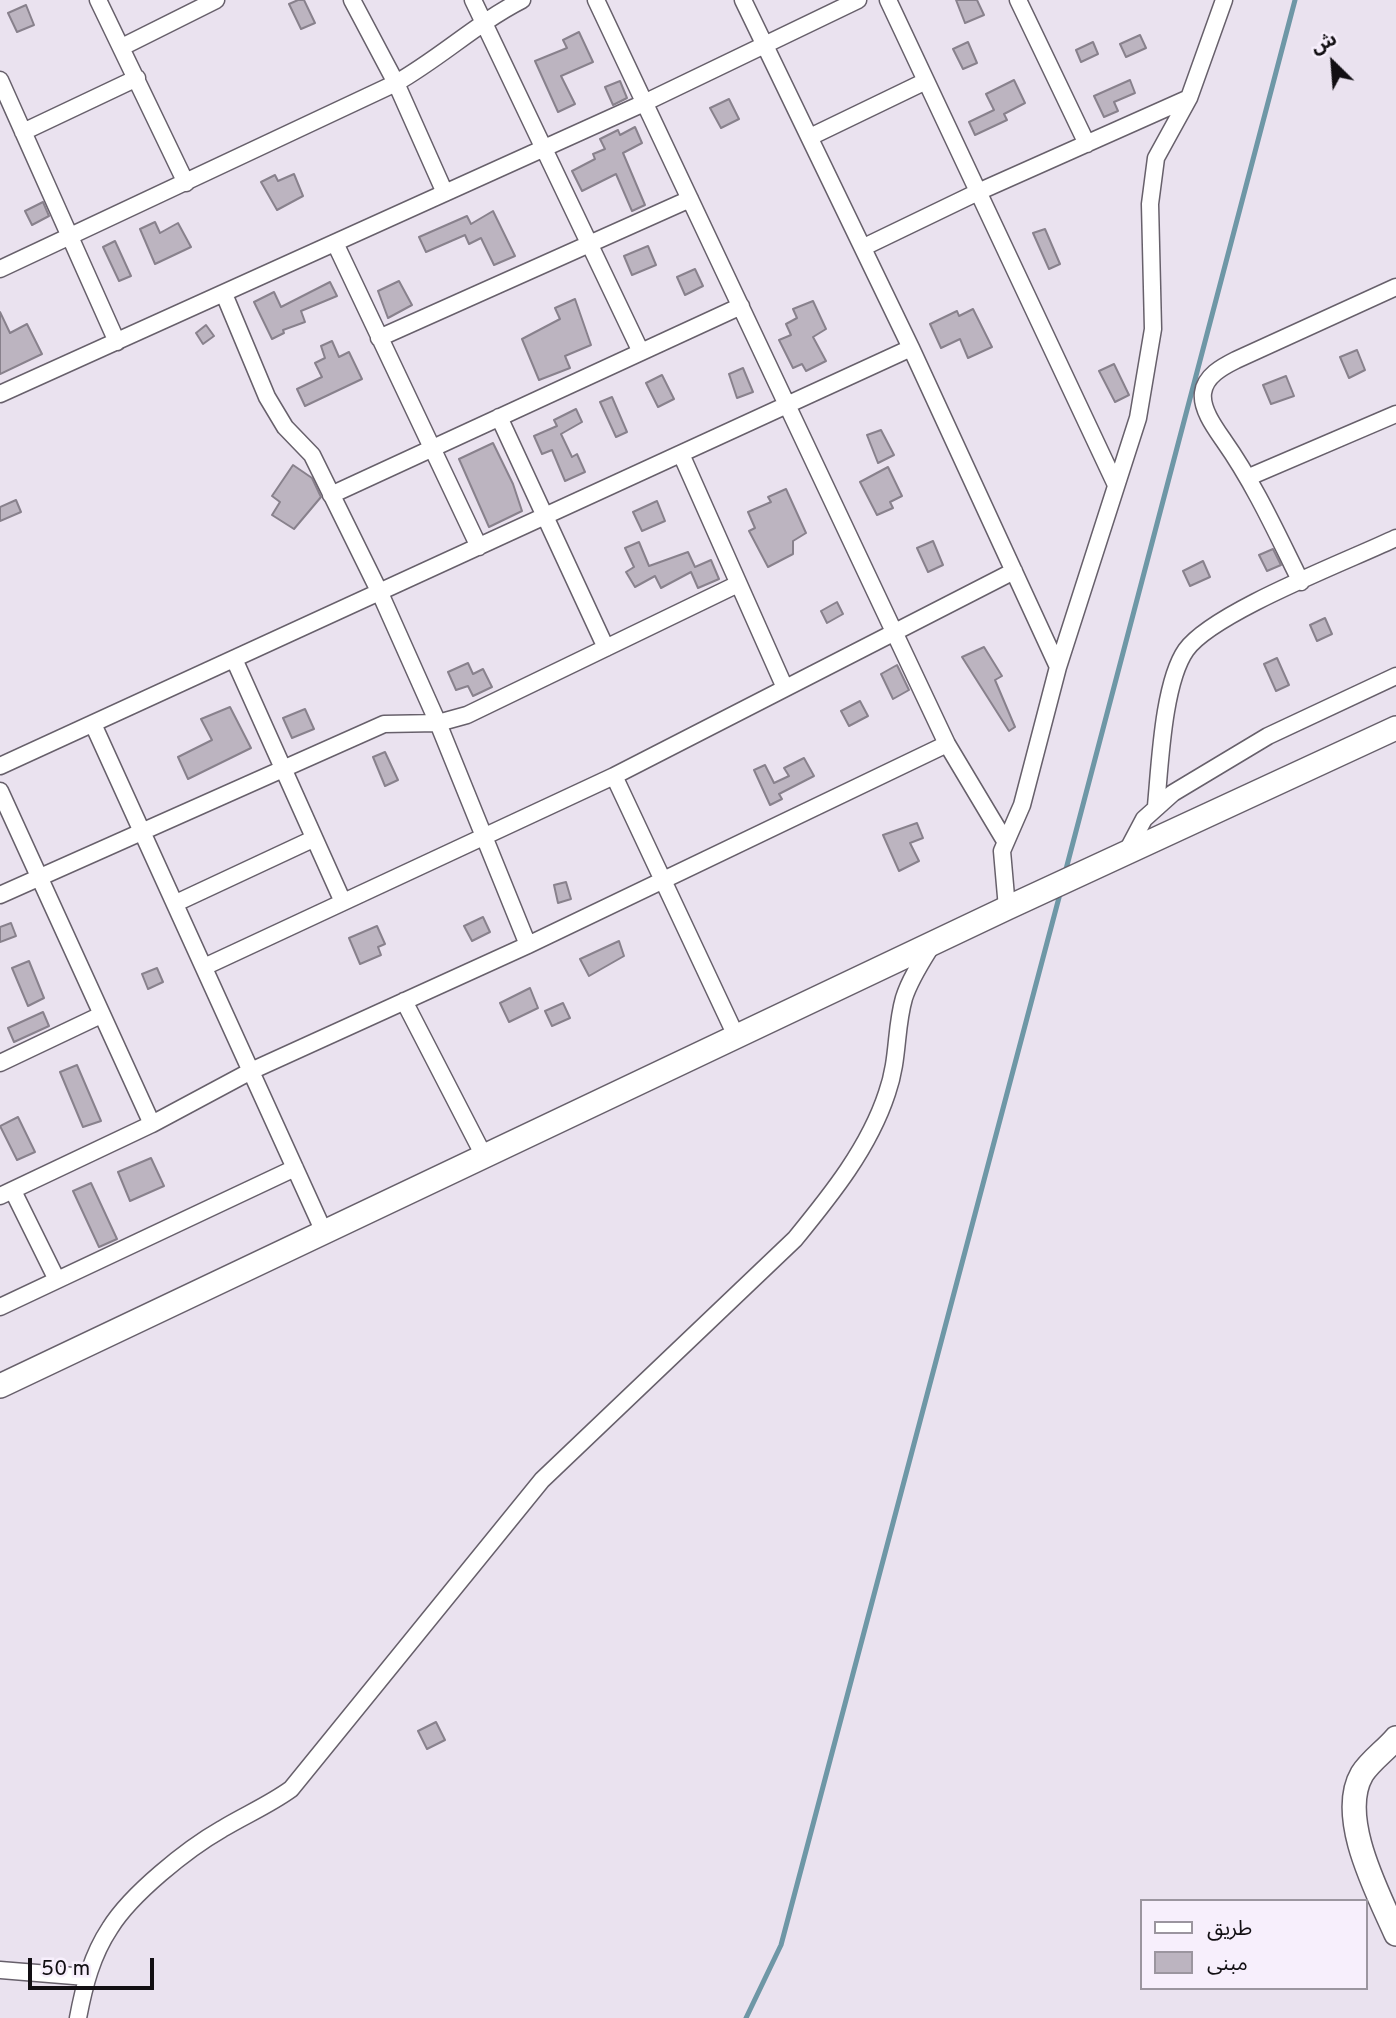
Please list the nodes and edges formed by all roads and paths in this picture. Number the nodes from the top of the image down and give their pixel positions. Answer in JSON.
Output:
{"nodes":[{"id":1,"x":98,"y":0,"type":"edge"},
{"id":2,"x":216,"y":0,"type":"edge"},
{"id":3,"x":352,"y":0,"type":"edge"},
{"id":4,"x":473,"y":0,"type":"edge"},
{"id":5,"x":522,"y":0,"type":"edge"},
{"id":6,"x":596,"y":0,"type":"edge"},
{"id":7,"x":743,"y":0,"type":"edge"},
{"id":8,"x":858,"y":0,"type":"edge"},
{"id":9,"x":888,"y":0,"type":"edge"},
{"id":10,"x":1018,"y":0,"type":"edge"},
{"id":11,"x":1224,"y":0,"type":"edge"},
{"id":12,"x":483,"y":21,"type":"junction"},
{"id":13,"x":766,"y":46,"type":"junction"},
{"id":14,"x":122,"y":47,"type":"junction"},
{"id":15,"x":137,"y":78,"type":"junction"},
{"id":16,"x":0,"y":80,"type":"edge"},
{"id":17,"x":926,"y":81,"type":"junction"},
{"id":18,"x":396,"y":83,"type":"junction"},
{"id":19,"x":4,"y":99,"type":"edge"},
{"id":20,"x":1189,"y":99,"type":"junction"},
{"id":21,"x":644,"y":103,"type":"junction"},
{"id":22,"x":23,"y":132,"type":"junction"},
{"id":23,"x":810,"y":137,"type":"junction"},
{"id":24,"x":1087,"y":144,"type":"junction"},
{"id":25,"x":543,"y":149,"type":"junction"},
{"id":26,"x":187,"y":183,"type":"junction"},
{"id":27,"x":978,"y":192,"type":"junction"},
{"id":28,"x":445,"y":193,"type":"junction"},
{"id":29,"x":690,"y":199,"type":"junction"},
{"id":30,"x":70,"y":238,"type":"junction"},
{"id":31,"x":335,"y":243,"type":"junction"},
{"id":32,"x":588,"y":243,"type":"junction"},
{"id":33,"x":864,"y":247,"type":"junction"},
{"id":34,"x":0,"y":269,"type":"edge"},
{"id":35,"x":1396,"y":287,"type":"edge"},
{"id":36,"x":224,"y":294,"type":"junction"},
{"id":37,"x":741,"y":306,"type":"junction"},
{"id":38,"x":379,"y":338,"type":"junction"},
{"id":39,"x":117,"y":342,"type":"junction"},
{"id":40,"x":911,"y":348,"type":"junction"},
{"id":41,"x":640,"y":351,"type":"junction"},
{"id":42,"x":0,"y":394,"type":"edge"},
{"id":43,"x":787,"y":405,"type":"junction"},
{"id":44,"x":1396,"y":414,"type":"edge"},
{"id":45,"x":499,"y":417,"type":"junction"},
{"id":46,"x":432,"y":448,"type":"junction"},
{"id":47,"x":681,"y":454,"type":"junction"},
{"id":48,"x":1249,"y":477,"type":"junction"},
{"id":49,"x":1116,"y":485,"type":"junction"},
{"id":50,"x":331,"y":495,"type":"junction"},
{"id":51,"x":544,"y":518,"type":"junction"},
{"id":52,"x":1396,"y":538,"type":"edge"},
{"id":53,"x":479,"y":547,"type":"junction"},
{"id":54,"x":1014,"y":570,"type":"junction"},
{"id":55,"x":1301,"y":582,"type":"junction"},
{"id":56,"x":738,"y":584,"type":"junction"},
{"id":57,"x":380,"y":593,"type":"junction"},
{"id":58,"x":895,"y":633,"type":"junction"},
{"id":59,"x":606,"y":648,"type":"junction"},
{"id":60,"x":234,"y":659,"type":"junction"},
{"id":61,"x":1058,"y":667,"type":"junction"},
{"id":62,"x":1396,"y":676,"type":"edge"},
{"id":63,"x":785,"y":688,"type":"junction"},
{"id":64,"x":438,"y":723,"type":"junction"},
{"id":65,"x":93,"y":724,"type":"junction"},
{"id":66,"x":1396,"y":728,"type":"edge"},
{"id":67,"x":947,"y":744,"type":"junction"},
{"id":68,"x":0,"y":766,"type":"edge"},
{"id":69,"x":282,"y":767,"type":"junction"},
{"id":70,"x":614,"y":776,"type":"junction"},
{"id":71,"x":0,"y":791,"type":"edge"},
{"id":72,"x":1156,"y":806,"type":"junction"},
{"id":73,"x":143,"y":832,"type":"junction"},
{"id":74,"x":485,"y":835,"type":"junction"},
{"id":75,"x":313,"y":839,"type":"junction"},
{"id":76,"x":1005,"y":841,"type":"junction"},
{"id":77,"x":1126,"y":853,"type":"junction"},
{"id":78,"x":39,"y":877,"type":"junction"},
{"id":79,"x":664,"y":880,"type":"junction"},
{"id":80,"x":0,"y":895,"type":"edge"},
{"id":81,"x":343,"y":902,"type":"junction"},
{"id":82,"x":176,"y":903,"type":"junction"},
{"id":83,"x":1007,"y":908,"type":"junction"},
{"id":84,"x":528,"y":945,"type":"junction"},
{"id":85,"x":932,"y":945,"type":"junction"},
{"id":86,"x":204,"y":968,"type":"junction"},
{"id":87,"x":404,"y":1001,"type":"junction"},
{"id":88,"x":102,"y":1016,"type":"junction"},
{"id":89,"x":737,"y":1038,"type":"junction"},
{"id":90,"x":0,"y":1063,"type":"edge"},
{"id":91,"x":251,"y":1071,"type":"junction"},
{"id":92,"x":152,"y":1124,"type":"junction"},
{"id":93,"x":484,"y":1156,"type":"junction"},
{"id":94,"x":295,"y":1168,"type":"junction"},
{"id":95,"x":6,"y":1193,"type":"edge"},
{"id":96,"x":324,"y":1233,"type":"junction"},
{"id":97,"x":57,"y":1280,"type":"junction"},
{"id":98,"x":0,"y":1307,"type":"edge"},
{"id":99,"x":0,"y":1386,"type":"edge"},
{"id":100,"x":1396,"y":1738,"type":"edge"},
{"id":101,"x":1396,"y":1934,"type":"edge"},
{"id":102,"x":0,"y":1970,"type":"edge"},
{"id":103,"x":86,"y":1977,"type":"junction"},
{"id":104,"x":78,"y":2018,"type":"edge"}],
"edges":[{"from":1,"to":14,"type":"street"},
{"from":2,"to":14,"type":"street"},
{"from":3,"to":18,"type":"street"},
{"from":4,"to":12,"type":"street"},
{"from":5,"to":12,"type":"street"},
{"from":6,"to":21,"type":"street"},
{"from":7,"to":13,"type":"street"},
{"from":8,"to":13,"type":"street"},
{"from":9,"to":17,"type":"street"},
{"from":10,"to":24,"type":"street"},
{"from":11,"to":20,"type":"street"},
{"from":12,"to":18,"type":"street"},
{"from":12,"to":25,"type":"street"},
{"from":13,"to":21,"type":"street"},
{"from":13,"to":23,"type":"street"},
{"from":14,"to":15,"type":"street"},
{"from":15,"to":22,"type":"street"},
{"from":15,"to":26,"type":"street"},
{"from":16,"to":19,"type":"street"},
{"from":17,"to":23,"type":"street"},
{"from":17,"to":27,"type":"street"},
{"from":18,"to":26,"type":"street"},
{"from":18,"to":28,"type":"street"},
{"from":19,"to":22,"type":"street"},
{"from":20,"to":24,"type":"street"},
{"from":20,"to":49,"type":"street"},
{"from":21,"to":25,"type":"street"},
{"from":21,"to":29,"type":"street"},
{"from":22,"to":30,"type":"street"},
{"from":23,"to":33,"type":"street"},
{"from":24,"to":27,"type":"street"},
{"from":25,"to":28,"type":"street"},
{"from":25,"to":32,"type":"street"},
{"from":26,"to":30,"type":"street"},
{"from":27,"to":33,"type":"street"},
{"from":27,"to":49,"type":"street"},
{"from":28,"to":31,"type":"street"},
{"from":29,"to":32,"type":"street"},
{"from":29,"to":37,"type":"street"},
{"from":30,"to":34,"type":"street"},
{"from":30,"to":39,"type":"street"},
{"from":31,"to":36,"type":"street"},
{"from":31,"to":38,"type":"street"},
{"from":32,"to":38,"type":"street"},
{"from":32,"to":41,"type":"street"},
{"from":33,"to":40,"type":"street"},
{"from":35,"to":48,"type":"street"},
{"from":36,"to":39,"type":"street"},
{"from":36,"to":50,"type":"street"},
{"from":37,"to":41,"type":"street"},
{"from":37,"to":43,"type":"street"},
{"from":38,"to":46,"type":"street"},
{"from":39,"to":42,"type":"street"},
{"from":40,"to":43,"type":"street"},
{"from":40,"to":54,"type":"street"},
{"from":41,"to":45,"type":"street"},
{"from":43,"to":47,"type":"street"},
{"from":43,"to":58,"type":"street"},
{"from":44,"to":48,"type":"street"},
{"from":45,"to":46,"type":"street"},
{"from":45,"to":51,"type":"street"},
{"from":46,"to":50,"type":"street"},
{"from":46,"to":53,"type":"street"},
{"from":47,"to":51,"type":"street"},
{"from":47,"to":56,"type":"street"},
{"from":48,"to":55,"type":"street"},
{"from":49,"to":61,"type":"street"},
{"from":50,"to":57,"type":"street"},
{"from":51,"to":53,"type":"street"},
{"from":51,"to":59,"type":"street"},
{"from":52,"to":55,"type":"street"},
{"from":53,"to":57,"type":"street"},
{"from":54,"to":58,"type":"street"},
{"from":54,"to":61,"type":"street"},
{"from":55,"to":72,"type":"street"},
{"from":56,"to":59,"type":"street"},
{"from":56,"to":63,"type":"street"},
{"from":57,"to":60,"type":"street"},
{"from":57,"to":64,"type":"street"},
{"from":58,"to":63,"type":"street"},
{"from":58,"to":67,"type":"street"},
{"from":59,"to":64,"type":"street"},
{"from":60,"to":65,"type":"street"},
{"from":60,"to":69,"type":"street"},
{"from":61,"to":76,"type":"street"},
{"from":62,"to":72,"type":"street"},
{"from":63,"to":70,"type":"street"},
{"from":64,"to":69,"type":"street"},
{"from":64,"to":74,"type":"street"},
{"from":65,"to":68,"type":"street"},
{"from":65,"to":73,"type":"street"},
{"from":66,"to":77,"type":"main road"},
{"from":67,"to":76,"type":"street"},
{"from":67,"to":79,"type":"street"},
{"from":69,"to":73,"type":"street"},
{"from":69,"to":75,"type":"street"},
{"from":70,"to":74,"type":"street"},
{"from":70,"to":79,"type":"street"},
{"from":71,"to":78,"type":"street"},
{"from":72,"to":77,"type":"street"},
{"from":73,"to":78,"type":"street"},
{"from":73,"to":82,"type":"street"},
{"from":74,"to":81,"type":"street"},
{"from":74,"to":84,"type":"street"},
{"from":75,"to":81,"type":"street"},
{"from":75,"to":82,"type":"street"},
{"from":76,"to":83,"type":"street"},
{"from":77,"to":83,"type":"main road"},
{"from":78,"to":80,"type":"street"},
{"from":78,"to":88,"type":"street"},
{"from":79,"to":84,"type":"street"},
{"from":79,"to":89,"type":"street"},
{"from":81,"to":86,"type":"street"},
{"from":82,"to":86,"type":"street"},
{"from":83,"to":85,"type":"main road"},
{"from":84,"to":87,"type":"street"},
{"from":85,"to":89,"type":"main road"},
{"from":85,"to":103,"type":"street"},
{"from":86,"to":91,"type":"street"},
{"from":87,"to":91,"type":"street"},
{"from":87,"to":93,"type":"street"},
{"from":88,"to":90,"type":"street"},
{"from":88,"to":92,"type":"street"},
{"from":89,"to":93,"type":"main road"},
{"from":91,"to":92,"type":"street"},
{"from":91,"to":94,"type":"street"},
{"from":92,"to":95,"type":"street"},
{"from":93,"to":96,"type":"main road"},
{"from":94,"to":96,"type":"street"},
{"from":94,"to":97,"type":"street"},
{"from":95,"to":97,"type":"street"},
{"from":96,"to":99,"type":"main road"},
{"from":97,"to":98,"type":"street"},
{"from":100,"to":101,"type":"main road"},
{"from":102,"to":103,"type":"street"},
{"from":103,"to":104,"type":"street"}]}
